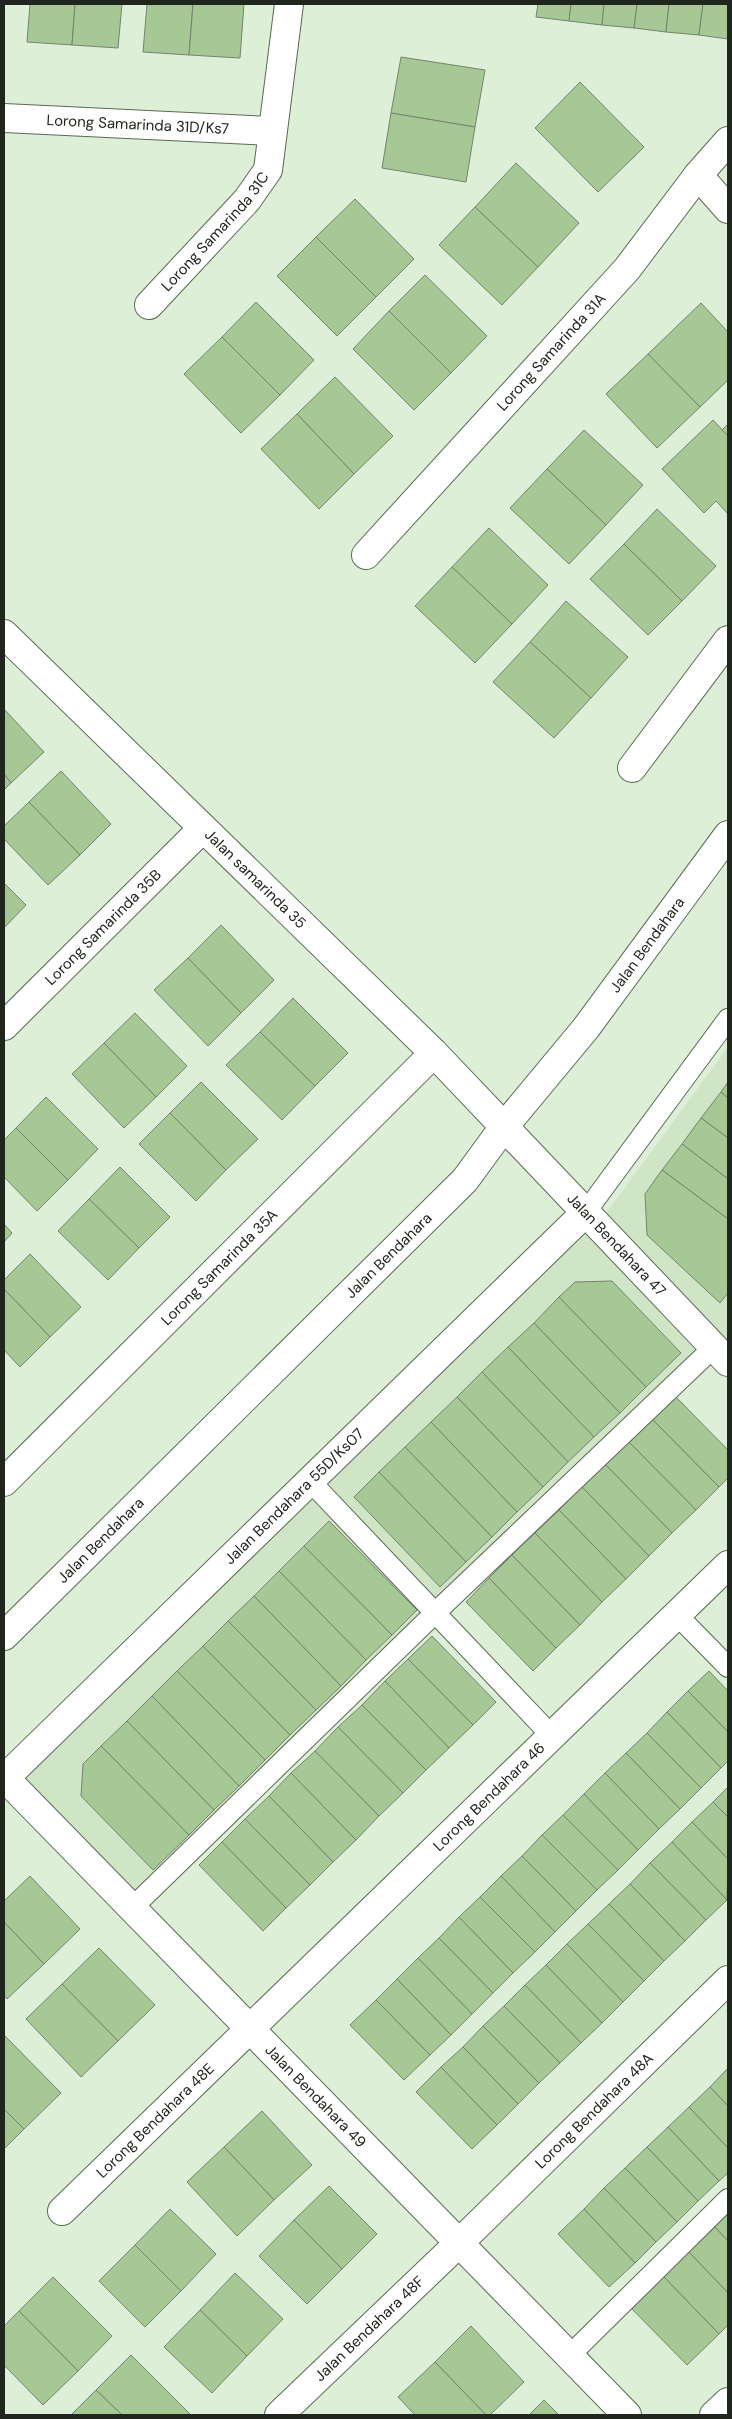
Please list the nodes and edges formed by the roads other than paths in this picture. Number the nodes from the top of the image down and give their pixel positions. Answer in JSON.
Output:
{"nodes":[{"id":1,"x":289,"y":4,"type":"edge"},
{"id":2,"x":4,"y":118,"type":"edge"},
{"id":3,"x":271,"y":131,"type":"junction"},
{"id":4,"x":728,"y":141,"type":"edge"},
{"id":5,"x":698,"y":175,"type":"junction"},
{"id":6,"x":728,"y":209,"type":"edge"},
{"id":7,"x":148,"y":305,"type":"dead end"},
{"id":8,"x":366,"y":555,"type":"dead end"},
{"id":9,"x":4,"y":634,"type":"edge"},
{"id":10,"x":728,"y":640,"type":"edge"},
{"id":11,"x":632,"y":768,"type":"dead end"},
{"id":12,"x":203,"y":828,"type":"junction"},
{"id":13,"x":728,"y":835,"type":"edge"},
{"id":14,"x":728,"y":1019,"type":"edge"},
{"id":15,"x":4,"y":1026,"type":"edge"},
{"id":16,"x":434,"y":1054,"type":"junction"},
{"id":17,"x":503,"y":1128,"type":"junction"},
{"id":18,"x":585,"y":1213,"type":"junction"},
{"id":19,"x":721,"y":1354,"type":"edge"},
{"id":20,"x":310,"y":1481,"type":"junction"},
{"id":21,"x":4,"y":1482,"type":"edge"},
{"id":22,"x":728,"y":1565,"type":"edge"},
{"id":23,"x":435,"y":1612,"type":"junction"},
{"id":24,"x":677,"y":1615,"type":"junction"},
{"id":25,"x":4,"y":1636,"type":"edge"},
{"id":26,"x":728,"y":1667,"type":"edge"},
{"id":27,"x":551,"y":1735,"type":"junction"},
{"id":28,"x":4,"y":1778,"type":"edge"},
{"id":29,"x":132,"y":1908,"type":"junction"},
{"id":30,"x":728,"y":1980,"type":"edge"},
{"id":31,"x":249,"y":2028,"type":"junction"},
{"id":32,"x":728,"y":2199,"type":"edge"},
{"id":33,"x":62,"y":2211,"type":"dead end"},
{"id":34,"x":459,"y":2243,"type":"junction"},
{"id":35,"x":568,"y":2356,"type":"junction"},
{"id":36,"x":728,"y":2402,"type":"edge"},
{"id":37,"x":279,"y":2415,"type":"edge"},
{"id":38,"x":627,"y":2415,"type":"edge"},
{"id":39,"x":714,"y":2415,"type":"edge"}],
"edges":[{"from":1,"to":3,"type":"street","name":"Lorong Samarinda 31C"},
{"from":2,"to":3,"type":"street","name":"Lorong Samarinda 31D/Ks7"},
{"from":3,"to":7,"type":"street","name":"Lorong Samarinda 31C"},
{"from":4,"to":5,"type":"street","name":"Lorong Samarinda 31A"},
{"from":5,"to":6,"type":"street"},
{"from":5,"to":8,"type":"street","name":"Lorong Samarinda 31A"},
{"from":9,"to":12,"type":"street","name":"Jalan samarinda 35"},
{"from":10,"to":11,"type":"street"},
{"from":12,"to":15,"type":"street","name":"Lorong Samarinda 35B"},
{"from":12,"to":16,"type":"street","name":"Jalan samarinda 35"},
{"from":13,"to":17,"type":"street","name":"Jalan Bendahara"},
{"from":14,"to":18,"type":"lane"},
{"from":16,"to":17,"type":"street","name":"Jalan samarinda 35"},
{"from":16,"to":21,"type":"street","name":"Lorong Samarinda 35A"},
{"from":17,"to":18,"type":"street","name":"Jalan Bendahara 47"},
{"from":17,"to":25,"type":"street","name":"Jalan Bendahara"},
{"from":18,"to":19,"type":"street","name":"Jalan Bendahara 47"},
{"from":18,"to":20,"type":"street","name":"Jalan Bendahara 55D/Ks07"},
{"from":19,"to":23,"type":"lane"},
{"from":20,"to":23,"type":"lane"},
{"from":20,"to":28,"type":"street","name":"Jalan Bendahara 55D/Ks07"},
{"from":22,"to":24,"type":"street","name":"Lorong Bendahara 46"},
{"from":23,"to":27,"type":"lane"},
{"from":23,"to":29,"type":"lane"},
{"from":24,"to":26,"type":"lane"},
{"from":24,"to":27,"type":"street","name":"Lorong Bendahara 46"},
{"from":27,"to":31,"type":"street","name":"Lorong Bendahara 46"},
{"from":28,"to":29,"type":"street","name":"Jalan Bendahara 49"},
{"from":29,"to":31,"type":"street","name":"Jalan Bendahara 49"},
{"from":30,"to":34,"type":"street","name":"Lorong Bendahara 48A"},
{"from":31,"to":33,"type":"street","name":"Lorong Bendahara 48E"},
{"from":31,"to":34,"type":"street","name":"Jalan Bendahara 49"},
{"from":32,"to":35,"type":"lane"},
{"from":34,"to":35,"type":"street","name":"Jalan Bendahara 49"},
{"from":34,"to":37,"type":"street","name":"Jalan Bendahara 48F"},
{"from":35,"to":38,"type":"street","name":"Jalan Bendahara 49"},
{"from":36,"to":39,"type":"street"}]}
